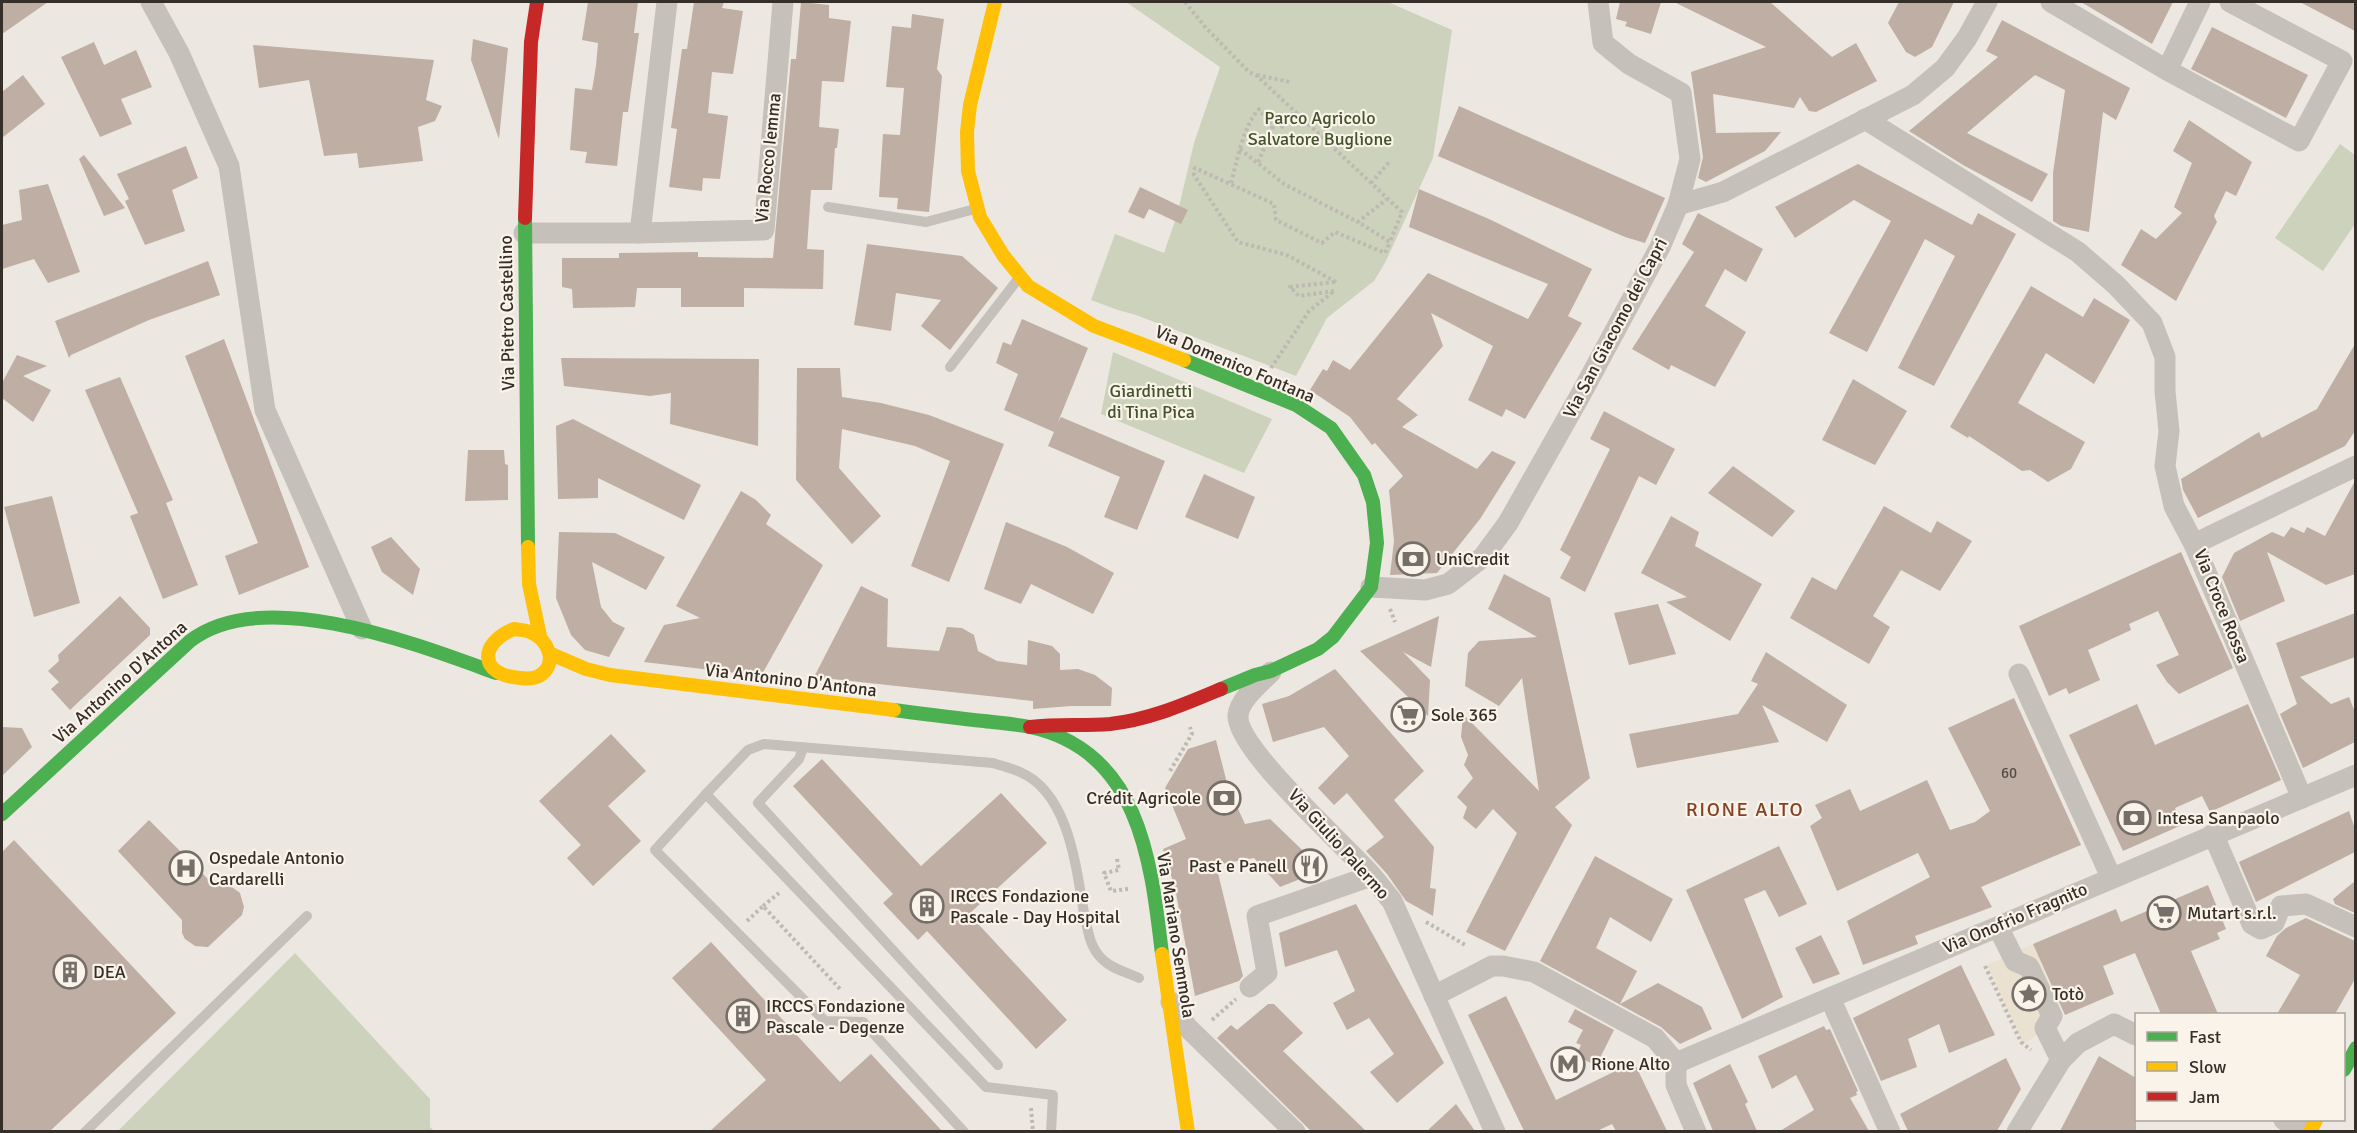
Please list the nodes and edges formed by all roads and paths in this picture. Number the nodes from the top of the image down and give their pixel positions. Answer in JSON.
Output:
{"nodes":[{"id":1,"x":151,"y":2,"type":"edge"},
{"id":2,"x":531,"y":2,"type":"edge"},
{"id":3,"x":537,"y":2,"type":"edge"},
{"id":4,"x":543,"y":2,"type":"edge"},
{"id":5,"x":667,"y":2,"type":"edge"},
{"id":6,"x":783,"y":2,"type":"edge"},
{"id":7,"x":995,"y":2,"type":"edge"},
{"id":8,"x":1185,"y":2,"type":"edge"},
{"id":9,"x":1598,"y":2,"type":"edge"},
{"id":10,"x":1987,"y":2,"type":"edge"},
{"id":11,"x":2051,"y":2,"type":"edge"},
{"id":12,"x":2199,"y":2,"type":"edge"},
{"id":13,"x":2230,"y":2,"type":"edge"},
{"id":14,"x":2246,"y":2,"type":"edge"},
{"id":15,"x":531,"y":42,"type":"junction"},
{"id":16,"x":2355,"y":61,"type":"edge"},
{"id":17,"x":2167,"y":70,"type":"junction"},
{"id":18,"x":1256,"y":75,"type":"junction"},
{"id":19,"x":1290,"y":82,"type":"dead end"},
{"id":20,"x":1294,"y":113,"type":"junction"},
{"id":21,"x":1865,"y":119,"type":"junction"},
{"id":22,"x":1281,"y":128,"type":"dead end"},
{"id":23,"x":1240,"y":149,"type":"junction"},
{"id":24,"x":1390,"y":160,"type":"dead end"},
{"id":25,"x":1258,"y":163,"type":"junction"},
{"id":26,"x":1231,"y":183,"type":"junction"},
{"id":27,"x":1371,"y":183,"type":"junction"},
{"id":28,"x":1388,"y":200,"type":"junction"},
{"id":29,"x":1678,"y":205,"type":"junction"},
{"id":30,"x":828,"y":207,"type":"dead end"},
{"id":31,"x":978,"y":208,"type":"junction"},
{"id":32,"x":1358,"y":222,"type":"junction"},
{"id":33,"x":524,"y":233,"type":"junction"},
{"id":34,"x":640,"y":233,"type":"junction"},
{"id":35,"x":1390,"y":242,"type":"junction"},
{"id":36,"x":1020,"y":276,"type":"junction"},
{"id":37,"x":950,"y":367,"type":"dead end"},
{"id":38,"x":1261,"y":390,"type":"junction"},
{"id":39,"x":2355,"y":466,"type":"edge"},
{"id":40,"x":2194,"y":544,"type":"junction"},
{"id":41,"x":529,"y":584,"type":"junction"},
{"id":42,"x":1371,"y":587,"type":"junction"},
{"id":43,"x":1389,"y":606,"type":"dead end"},
{"id":44,"x":1395,"y":622,"type":"dead end"},
{"id":45,"x":362,"y":629,"type":"junction"},
{"id":46,"x":509,"y":630,"type":"junction"},
{"id":47,"x":540,"y":636,"type":"junction"},
{"id":48,"x":551,"y":654,"type":"junction"},
{"id":49,"x":488,"y":657,"type":"junction"},
{"id":50,"x":456,"y":659,"type":"junction"},
{"id":51,"x":1271,"y":671,"type":"junction"},
{"id":52,"x":496,"y":673,"type":"junction"},
{"id":53,"x":2019,"y":674,"type":"dead end"},
{"id":54,"x":1188,"y":724,"type":"dead end"},
{"id":55,"x":1030,"y":727,"type":"junction"},
{"id":56,"x":803,"y":748,"type":"junction"},
{"id":57,"x":1170,"y":771,"type":"dead end"},
{"id":58,"x":2355,"y":774,"type":"edge"},
{"id":59,"x":706,"y":794,"type":"junction"},
{"id":60,"x":2302,"y":798,"type":"junction"},
{"id":61,"x":2,"y":814,"type":"edge"},
{"id":62,"x":2213,"y":834,"type":"junction"},
{"id":63,"x":1117,"y":859,"type":"dead end"},
{"id":64,"x":1371,"y":876,"type":"junction"},
{"id":65,"x":2111,"y":877,"type":"junction"},
{"id":66,"x":1131,"y":889,"type":"dead end"},
{"id":67,"x":307,"y":916,"type":"dead end"},
{"id":68,"x":1420,"y":919,"type":"dead end"},
{"id":69,"x":1998,"y":927,"type":"junction"},
{"id":70,"x":2355,"y":927,"type":"edge"},
{"id":71,"x":736,"y":932,"type":"junction"},
{"id":72,"x":1467,"y":946,"type":"dead end"},
{"id":73,"x":1985,"y":966,"type":"dead end"},
{"id":74,"x":1139,"y":978,"type":"dead end"},
{"id":75,"x":1250,"y":987,"type":"joint"},
{"id":76,"x":840,"y":989,"type":"dead end"},
{"id":77,"x":1167,"y":996,"type":"junction"},
{"id":78,"x":1434,"y":996,"type":"junction"},
{"id":79,"x":1830,"y":998,"type":"junction"},
{"id":80,"x":1212,"y":1020,"type":"dead end"},
{"id":81,"x":2135,"y":1034,"type":"edge"},
{"id":82,"x":2355,"y":1048,"type":"edge"},
{"id":83,"x":2032,"y":1051,"type":"dead end"},
{"id":84,"x":2061,"y":1060,"type":"junction"},
{"id":85,"x":1676,"y":1062,"type":"junction"},
{"id":86,"x":998,"y":1065,"type":"dead end"},
{"id":87,"x":2345,"y":1066,"type":"edge"},
{"id":88,"x":2288,"y":1121,"type":"edge"},
{"id":89,"x":1187,"y":1126,"type":"edge"},
{"id":90,"x":86,"y":1131,"type":"edge"},
{"id":91,"x":964,"y":1131,"type":"edge"},
{"id":92,"x":1051,"y":1131,"type":"edge"},
{"id":93,"x":1175,"y":1131,"type":"edge"},
{"id":94,"x":1295,"y":1131,"type":"edge"},
{"id":95,"x":1495,"y":1131,"type":"edge"},
{"id":96,"x":1696,"y":1131,"type":"edge"},
{"id":97,"x":1890,"y":1131,"type":"edge"},
{"id":98,"x":2017,"y":1131,"type":"edge"},
{"id":99,"x":2305,"y":1131,"type":"edge"}],
"edges":[{"from":1,"to":45,"type":"street"},
{"from":2,"to":15,"type":"street"},
{"from":3,"to":15,"type":"street","name":"Via Pietro Castellino"},
{"from":4,"to":15,"type":"street","name":"Via Pietro Castellino"},
{"from":5,"to":34,"type":"street"},
{"from":6,"to":34,"type":"street","name":"Via Rocco Iemma"},
{"from":7,"to":31,"type":"street","name":"Via Domenico Fontana"},
{"from":8,"to":18,"type":"path"},
{"from":9,"to":29,"type":"street","name":"Via San Giacomo dei Capri"},
{"from":10,"to":21,"type":"street"},
{"from":11,"to":17,"type":"street"},
{"from":12,"to":17,"type":"street"},
{"from":13,"to":17,"type":"street"},
{"from":14,"to":16,"type":"street"},
{"from":15,"to":33,"type":"street","name":"Via Pietro Castellino"},
{"from":18,"to":19,"type":"path"},
{"from":18,"to":20,"type":"path"},
{"from":20,"to":22,"type":"path"},
{"from":20,"to":27,"type":"path"},
{"from":21,"to":29,"type":"street"},
{"from":21,"to":40,"type":"street"},
{"from":23,"to":25,"type":"path"},
{"from":23,"to":25,"type":"path"},
{"from":23,"to":26,"type":"path"},
{"from":24,"to":27,"type":"path"},
{"from":25,"to":32,"type":"path"},
{"from":26,"to":35,"type":"path"},
{"from":26,"to":38,"type":"path"},
{"from":27,"to":28,"type":"path"},
{"from":28,"to":32,"type":"path"},
{"from":28,"to":35,"type":"path"},
{"from":29,"to":42,"type":"street","name":"Via San Giacomo dei Capri"},
{"from":30,"to":31,"type":"lane"},
{"from":31,"to":36,"type":"street","name":"Via Domenico Fontana"},
{"from":32,"to":35,"type":"path"},
{"from":33,"to":34,"type":"street","name":"Via Rocco Iemma"},
{"from":33,"to":41,"type":"street","name":"Via Pietro Castellino"},
{"from":36,"to":37,"type":"lane"},
{"from":36,"to":38,"type":"street","name":"Via Domenico Fontana"},
{"from":38,"to":42,"type":"street","name":"Via Domenico Fontana"},
{"from":39,"to":40,"type":"street","name":"Via Croce Rossa"},
{"from":40,"to":60,"type":"street","name":"Via Croce Rossa"},
{"from":41,"to":46,"type":"street","name":"Via Pietro Castellino"},
{"from":41,"to":47,"type":"street","name":"Via Pietro Castellino"},
{"from":42,"to":51,"type":"street"},
{"from":43,"to":44,"type":"path"},
{"from":45,"to":50,"type":"street","name":"Via Antonino D'Antona"},
{"from":45,"to":61,"type":"street","name":"Via Antonino D'Antona"},
{"from":46,"to":47,"type":"street"},
{"from":46,"to":49,"type":"street"},
{"from":47,"to":48,"type":"street"},
{"from":48,"to":52,"type":"street"},
{"from":48,"to":55,"type":"street","name":"Via Antonino D'Antona"},
{"from":49,"to":50,"type":"street","name":"Via Antonino D'Antona"},
{"from":49,"to":52,"type":"street"},
{"from":50,"to":52,"type":"street","name":"Via Antonino D'Antona"},
{"from":51,"to":55,"type":"street"},
{"from":51,"to":64,"type":"street","name":"Via Giulio Palermo"},
{"from":53,"to":65,"type":"street"},
{"from":54,"to":57,"type":"path"},
{"from":55,"to":77,"type":"street","name":"Via Mariano Semmola"},
{"from":56,"to":59,"type":"lane"},
{"from":56,"to":74,"type":"lane"},
{"from":56,"to":86,"type":"lane"},
{"from":58,"to":60,"type":"street","name":"Via Onofrio Fragnito"},
{"from":59,"to":71,"type":"lane"},
{"from":59,"to":92,"type":"lane"},
{"from":60,"to":62,"type":"street","name":"Via Onofrio Fragnito"},
{"from":62,"to":65,"type":"street","name":"Via Onofrio Fragnito"},
{"from":62,"to":70,"type":"street"},
{"from":63,"to":66,"type":"path"},
{"from":64,"to":75,"type":"street"},
{"from":64,"to":78,"type":"street","name":"Via Giulio Palermo"},
{"from":65,"to":69,"type":"street","name":"Via Onofrio Fragnito"},
{"from":67,"to":90,"type":"lane"},
{"from":68,"to":72,"type":"path"},
{"from":69,"to":79,"type":"street","name":"Via Onofrio Fragnito"},
{"from":69,"to":84,"type":"street"},
{"from":71,"to":76,"type":"path"},
{"from":71,"to":91,"type":"lane"},
{"from":73,"to":83,"type":"path"},
{"from":75,"to":80,"type":"path"},
{"from":77,"to":89,"type":"street","name":"Via Mariano Semmola"},
{"from":77,"to":94,"type":"street"},
{"from":78,"to":85,"type":"street"},
{"from":78,"to":95,"type":"street","name":"Via Giulio Palermo"},
{"from":79,"to":85,"type":"street","name":"Via Onofrio Fragnito"},
{"from":79,"to":97,"type":"street"},
{"from":81,"to":84,"type":"street"},
{"from":82,"to":87,"type":"street"},
{"from":84,"to":98,"type":"street"},
{"from":85,"to":96,"type":"street"},
{"from":88,"to":99,"type":"street"},
{"from":89,"to":93,"type":"lane"}]}
